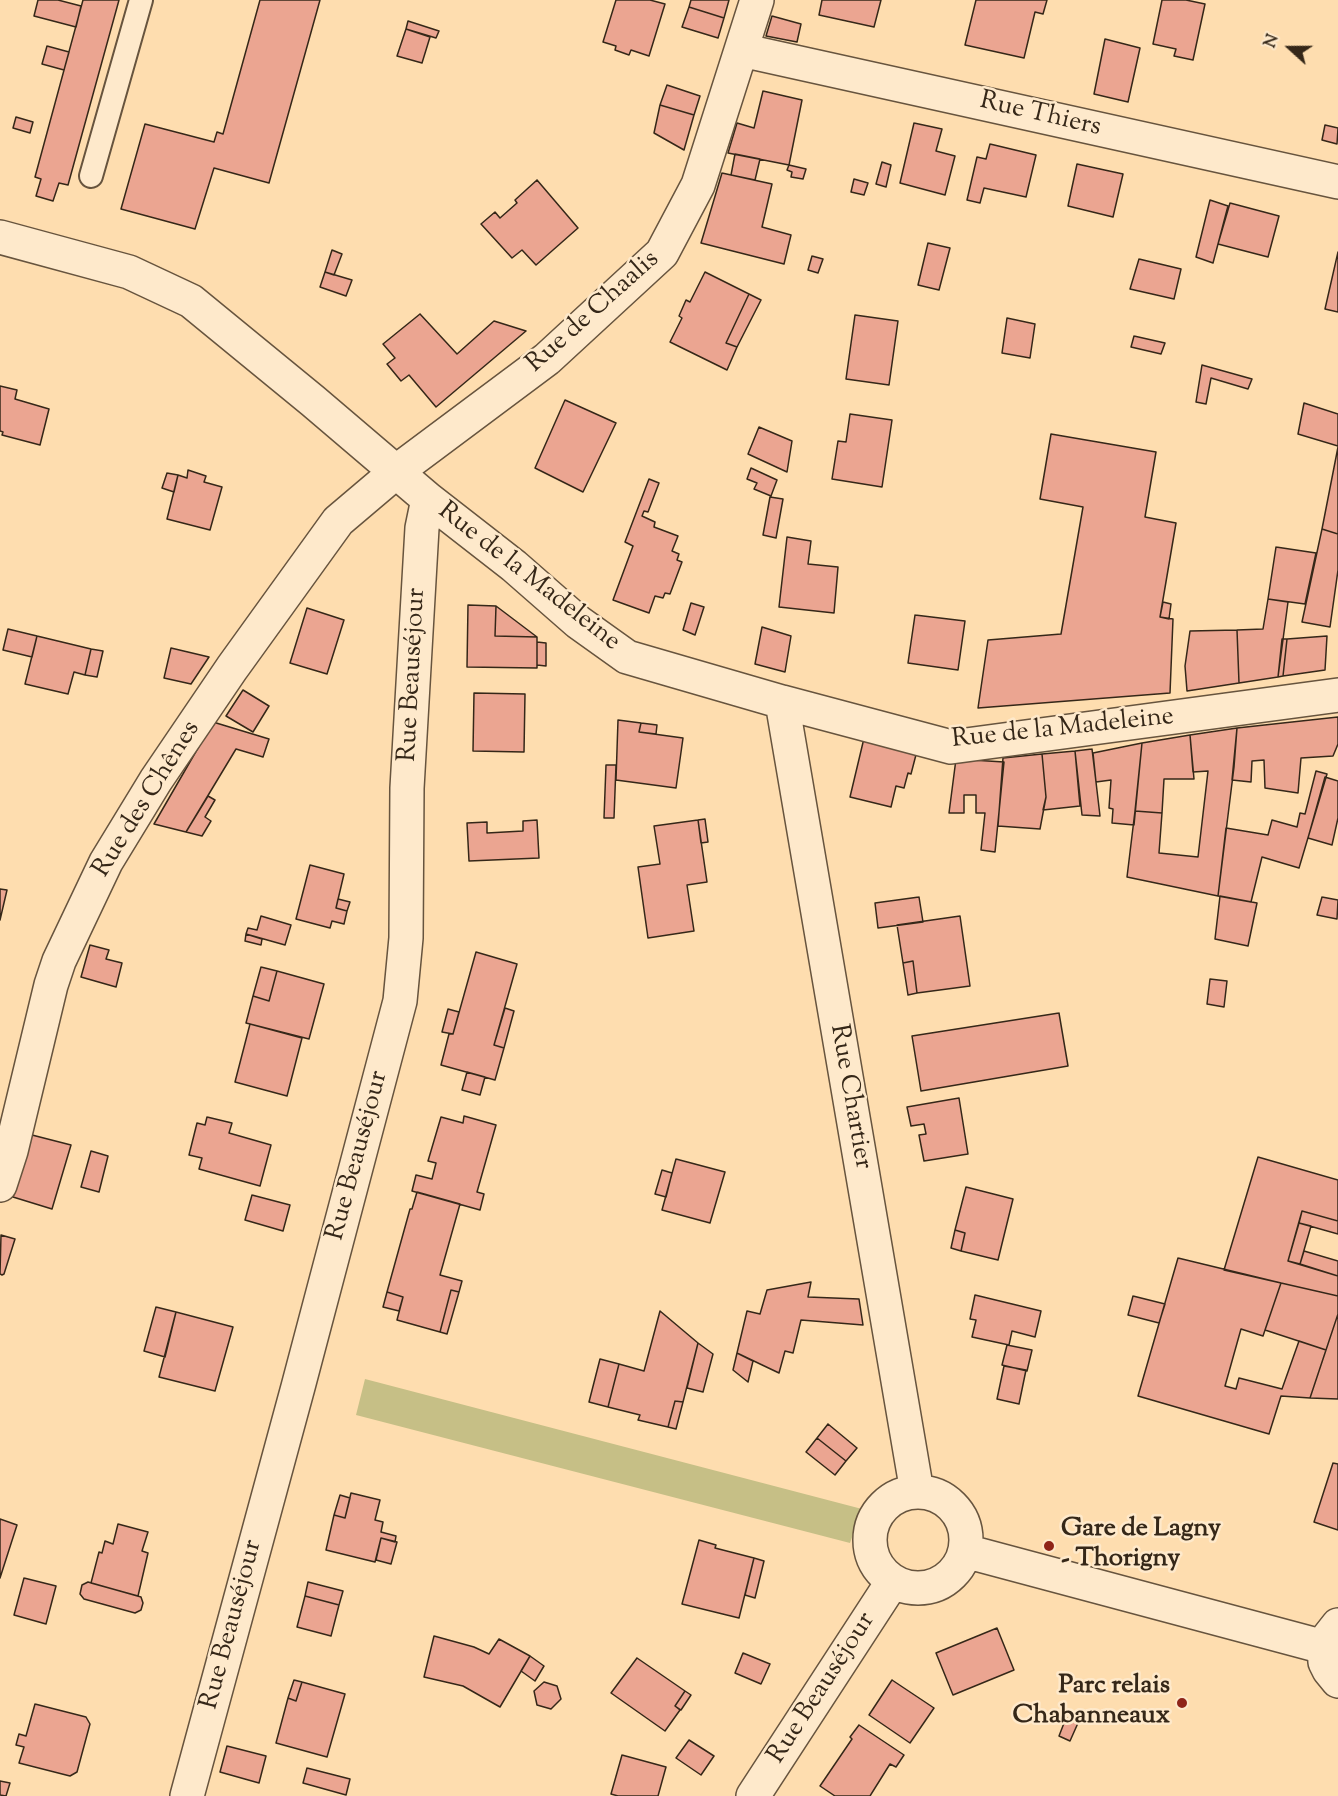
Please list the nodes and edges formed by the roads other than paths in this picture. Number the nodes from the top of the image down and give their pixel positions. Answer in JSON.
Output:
{"nodes":[{"id":1,"x":141,"y":0,"type":"edge"},
{"id":2,"x":757,"y":0,"type":"edge"},
{"id":3,"x":741,"y":50,"type":"junction"},
{"id":4,"x":91,"y":176,"type":"dead end"},
{"id":5,"x":1338,"y":183,"type":"edge"},
{"id":6,"x":0,"y":237,"type":"edge"},
{"id":7,"x":397,"y":471,"type":"junction"},
{"id":8,"x":429,"y":499,"type":"junction"},
{"id":9,"x":1338,"y":695,"type":"edge"},
{"id":10,"x":782,"y":702,"type":"junction"},
{"id":11,"x":0,"y":1185,"type":"edge"},
{"id":12,"x":917,"y":1492,"type":"junction"},
{"id":13,"x":965,"y":1551,"type":"junction"},
{"id":14,"x":893,"y":1581,"type":"junction"},
{"id":15,"x":1331,"y":1636,"type":"edge"},
{"id":16,"x":1338,"y":1681,"type":"edge"},
{"id":17,"x":187,"y":1796,"type":"edge"},
{"id":18,"x":753,"y":1796,"type":"edge"}],
"edges":[{"from":1,"to":4,"type":"lane"},
{"from":2,"to":3,"type":"street","name":"Rue de Chaalis"},
{"from":3,"to":5,"type":"street","name":"Rue Thiers"},
{"from":3,"to":7,"type":"street","name":"Rue de Chaalis"},
{"from":6,"to":7,"type":"street","name":"Rue de la Madeleine"},
{"from":7,"to":8,"type":"street","name":"Rue de la Madeleine"},
{"from":7,"to":11,"type":"street","name":"Rue des Chênes"},
{"from":8,"to":10,"type":"street","name":"Rue de la Madeleine"},
{"from":8,"to":17,"type":"street","name":"Rue Beauséjour"},
{"from":9,"to":10,"type":"street","name":"Rue de la Madeleine"},
{"from":10,"to":12,"type":"street","name":"Rue Chartier"},
{"from":12,"to":13,"type":"street"},
{"from":12,"to":14,"type":"street"},
{"from":13,"to":14,"type":"street"},
{"from":13,"to":15,"type":"street"},
{"from":14,"to":18,"type":"street","name":"Rue Beauséjour"},
{"from":15,"to":16,"type":"street"}]}
